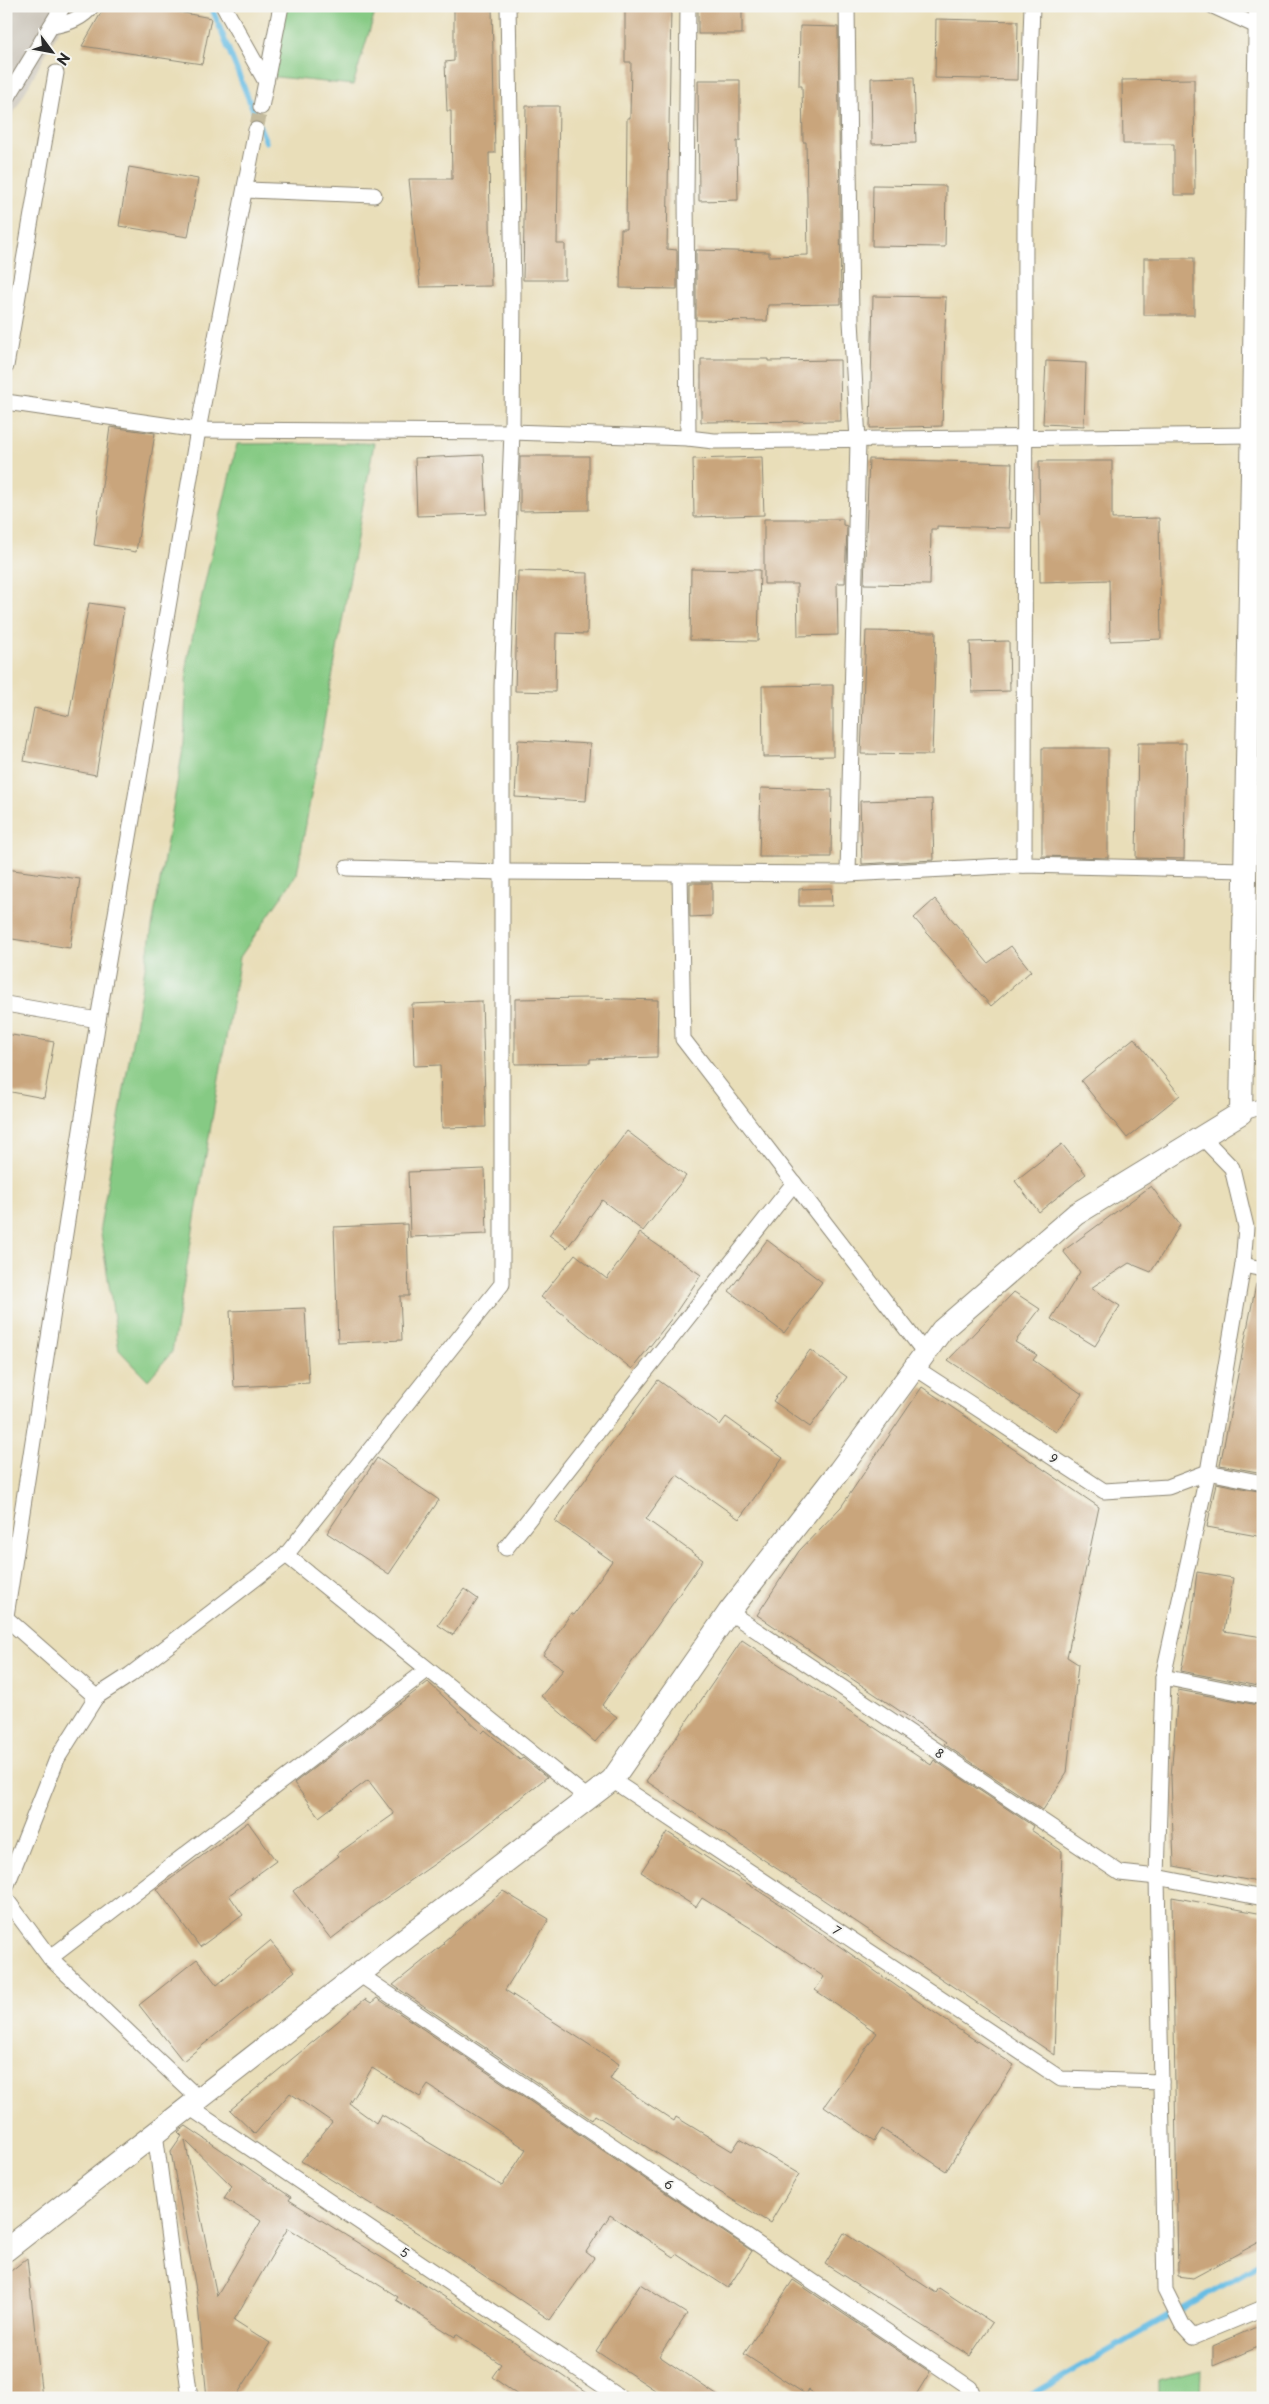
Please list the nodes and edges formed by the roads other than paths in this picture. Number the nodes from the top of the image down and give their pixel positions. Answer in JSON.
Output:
{"nodes":[{"id":1,"x":63,"y":6,"type":"edge"},
{"id":2,"x":92,"y":6,"type":"edge"},
{"id":3,"x":226,"y":6,"type":"edge"},
{"id":4,"x":280,"y":6,"type":"edge"},
{"id":5,"x":508,"y":6,"type":"edge"},
{"id":6,"x":688,"y":6,"type":"edge"},
{"id":7,"x":847,"y":6,"type":"edge"},
{"id":8,"x":1032,"y":6,"type":"edge"},
{"id":9,"x":1213,"y":6,"type":"edge"},
{"id":10,"x":1261,"y":21,"type":"edge"},
{"id":11,"x":51,"y":26,"type":"junction"},
{"id":12,"x":56,"y":73,"type":"dead end"},
{"id":13,"x":266,"y":82,"type":"junction"},
{"id":14,"x":6,"y":100,"type":"edge"},
{"id":15,"x":261,"y":107,"type":"tunnel mouth"},
{"id":16,"x":256,"y":130,"type":"tunnel mouth"},
{"id":17,"x":245,"y":190,"type":"junction"},
{"id":18,"x":374,"y":195,"type":"dead end"},
{"id":19,"x":6,"y":366,"type":"edge"},
{"id":20,"x":6,"y":402,"type":"edge"},
{"id":21,"x":198,"y":430,"type":"junction"},
{"id":22,"x":512,"y":432,"type":"junction"},
{"id":23,"x":1253,"y":435,"type":"junction"},
{"id":24,"x":688,"y":438,"type":"junction"},
{"id":25,"x":1024,"y":438,"type":"junction"},
{"id":26,"x":858,"y":440,"type":"junction"},
{"id":27,"x":1024,"y":865,"type":"junction"},
{"id":28,"x":347,"y":868,"type":"dead end"},
{"id":29,"x":1245,"y":870,"type":"junction"},
{"id":30,"x":502,"y":872,"type":"junction"},
{"id":31,"x":680,"y":873,"type":"junction"},
{"id":32,"x":848,"y":874,"type":"junction"},
{"id":33,"x":6,"y":1004,"type":"edge"},
{"id":34,"x":98,"y":1020,"type":"junction"},
{"id":35,"x":1263,"y":1106,"type":"edge"},
{"id":36,"x":1241,"y":1113,"type":"junction"},
{"id":37,"x":1201,"y":1136,"type":"junction"},
{"id":38,"x":794,"y":1183,"type":"junction"},
{"id":39,"x":1243,"y":1265,"type":"junction"},
{"id":40,"x":1263,"y":1269,"type":"edge"},
{"id":41,"x":919,"y":1360,"type":"junction"},
{"id":42,"x":1208,"y":1472,"type":"junction"},
{"id":43,"x":1263,"y":1483,"type":"edge"},
{"id":44,"x":506,"y":1548,"type":"dead end"},
{"id":45,"x":286,"y":1555,"type":"junction"},
{"id":46,"x":729,"y":1612,"type":"junction"},
{"id":47,"x":6,"y":1617,"type":"edge"},
{"id":48,"x":427,"y":1670,"type":"junction"},
{"id":49,"x":1163,"y":1677,"type":"junction"},
{"id":50,"x":1263,"y":1696,"type":"edge"},
{"id":51,"x":96,"y":1697,"type":"junction"},
{"id":52,"x":612,"y":1780,"type":"junction"},
{"id":53,"x":589,"y":1799,"type":"junction"},
{"id":54,"x":1157,"y":1877,"type":"junction"},
{"id":55,"x":6,"y":1887,"type":"edge"},
{"id":56,"x":1263,"y":1898,"type":"edge"},
{"id":57,"x":6,"y":1899,"type":"edge"},
{"id":58,"x":50,"y":1958,"type":"junction"},
{"id":59,"x":359,"y":1974,"type":"junction"},
{"id":60,"x":1161,"y":2082,"type":"junction"},
{"id":61,"x":194,"y":2103,"type":"junction"},
{"id":62,"x":155,"y":2133,"type":"junction"},
{"id":63,"x":6,"y":2250,"type":"edge"},
{"id":64,"x":1263,"y":2308,"type":"edge"},
{"id":65,"x":190,"y":2398,"type":"edge"},
{"id":66,"x":621,"y":2398,"type":"edge"},
{"id":67,"x":974,"y":2398,"type":"edge"}],
"edges":[{"from":1,"to":11,"type":"street"},
{"from":2,"to":11,"type":"street"},
{"from":3,"to":13,"type":"street"},
{"from":4,"to":13,"type":"street"},
{"from":5,"to":22,"type":"street"},
{"from":6,"to":24,"type":"street"},
{"from":7,"to":26,"type":"street"},
{"from":8,"to":25,"type":"street"},
{"from":9,"to":10,"type":"street"},
{"from":10,"to":23,"type":"street"},
{"from":11,"to":14,"type":"street"},
{"from":12,"to":19,"type":"street"},
{"from":13,"to":15,"type":"street"},
{"from":16,"to":17,"type":"street"},
{"from":17,"to":18,"type":"street"},
{"from":17,"to":21,"type":"street"},
{"from":20,"to":21,"type":"street"},
{"from":21,"to":22,"type":"street"},
{"from":21,"to":34,"type":"street"},
{"from":22,"to":24,"type":"street"},
{"from":22,"to":30,"type":"street"},
{"from":23,"to":25,"type":"street"},
{"from":23,"to":29,"type":"street"},
{"from":24,"to":26,"type":"street"},
{"from":25,"to":26,"type":"street"},
{"from":25,"to":27,"type":"street"},
{"from":26,"to":32,"type":"street"},
{"from":27,"to":29,"type":"street"},
{"from":27,"to":32,"type":"street"},
{"from":28,"to":30,"type":"street"},
{"from":29,"to":36,"type":"street"},
{"from":30,"to":31,"type":"street"},
{"from":30,"to":45,"type":"street"},
{"from":31,"to":32,"type":"street"},
{"from":31,"to":38,"type":"street","name":"9"},
{"from":33,"to":34,"type":"street"},
{"from":34,"to":47,"type":"street"},
{"from":35,"to":36,"type":"street"},
{"from":36,"to":37,"type":"street"},
{"from":37,"to":39,"type":"street"},
{"from":37,"to":41,"type":"street"},
{"from":38,"to":41,"type":"street","name":"9"},
{"from":38,"to":44,"type":"street"},
{"from":39,"to":40,"type":"street"},
{"from":39,"to":42,"type":"street"},
{"from":41,"to":42,"type":"street","name":"9"},
{"from":41,"to":46,"type":"street"},
{"from":42,"to":43,"type":"street"},
{"from":42,"to":49,"type":"street"},
{"from":45,"to":48,"type":"street"},
{"from":45,"to":51,"type":"street"},
{"from":46,"to":52,"type":"street"},
{"from":46,"to":54,"type":"street","name":"8"},
{"from":47,"to":51,"type":"street"},
{"from":48,"to":53,"type":"street"},
{"from":48,"to":58,"type":"street"},
{"from":49,"to":50,"type":"street"},
{"from":49,"to":54,"type":"street"},
{"from":51,"to":55,"type":"street"},
{"from":52,"to":53,"type":"street"},
{"from":52,"to":60,"type":"street","name":"7"},
{"from":53,"to":59,"type":"street"},
{"from":54,"to":56,"type":"street","name":"8"},
{"from":54,"to":60,"type":"street"},
{"from":57,"to":58,"type":"street","name":"5"},
{"from":58,"to":61,"type":"street","name":"5"},
{"from":59,"to":61,"type":"street"},
{"from":59,"to":67,"type":"street","name":"6"},
{"from":60,"to":64,"type":"street"},
{"from":61,"to":62,"type":"street"},
{"from":61,"to":66,"type":"street","name":"5"},
{"from":62,"to":63,"type":"street"},
{"from":62,"to":65,"type":"street"}]}
